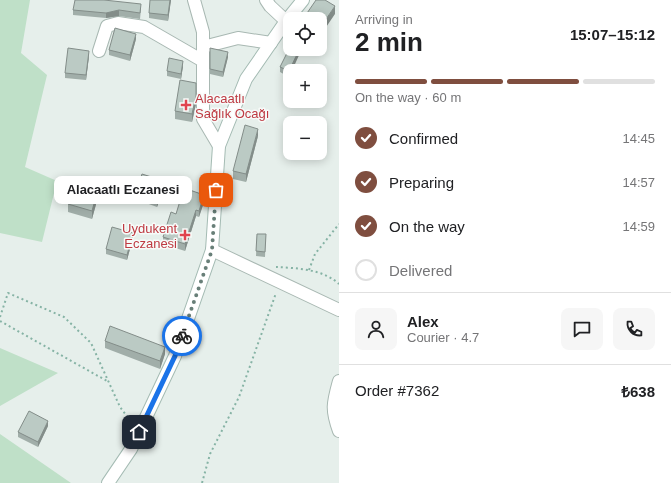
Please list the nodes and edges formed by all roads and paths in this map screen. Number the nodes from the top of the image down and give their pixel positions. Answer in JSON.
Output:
{"nodes":[{"id":1,"x":266,"y":0,"type":"edge"},
{"id":2,"x":303,"y":0,"type":"edge"},
{"id":3,"x":198,"y":3,"type":"edge"},
{"id":4,"x":293,"y":12,"type":"edge"},
{"id":5,"x":283,"y":18,"type":"edge"},
{"id":6,"x":283,"y":25,"type":"edge"},
{"id":7,"x":271,"y":43,"type":"junction"},
{"id":8,"x":203,"y":47,"type":"junction"},
{"id":9,"x":99,"y":51,"type":"dead end"},
{"id":10,"x":203,"y":61,"type":"junction"},
{"id":11,"x":219,"y":146,"type":"junction"},
{"id":12,"x":339,"y":224,"type":"edge"},
{"id":13,"x":212,"y":250,"type":"junction"},
{"id":14,"x":270,"y":267,"type":"dead end"},
{"id":15,"x":309,"y":270,"type":"junction"},
{"id":16,"x":280,"y":282,"type":"junction"},
{"id":17,"x":339,"y":284,"type":"edge"},
{"id":18,"x":339,"y":310,"type":"edge"},
{"id":19,"x":0,"y":317,"type":"edge"},
{"id":20,"x":0,"y":322,"type":"edge"},
{"id":21,"x":108,"y":381,"type":"junction"},
{"id":22,"x":339,"y":381,"type":"edge"},
{"id":23,"x":339,"y":431,"type":"edge"},
{"id":24,"x":139,"y":432,"type":"junction"},
{"id":25,"x":108,"y":483,"type":"edge"},
{"id":26,"x":202,"y":483,"type":"edge"}],
"edges":[{"from":1,"to":5,"type":"street"},
{"from":2,"to":4,"type":"street"},
{"from":3,"to":8,"type":"street"},
{"from":6,"to":7,"type":"street"},
{"from":7,"to":8,"type":"street"},
{"from":7,"to":11,"type":"street"},
{"from":8,"to":10,"type":"street"},
{"from":9,"to":10,"type":"street"},
{"from":10,"to":11,"type":"street"},
{"from":11,"to":13,"type":"street"},
{"from":12,"to":15,"type":"path"},
{"from":13,"to":16,"type":"street"},
{"from":13,"to":24,"type":"street"},
{"from":14,"to":15,"type":"path"},
{"from":15,"to":17,"type":"path"},
{"from":16,"to":18,"type":"street"},
{"from":16,"to":26,"type":"path"},
{"from":19,"to":21,"type":"path"},
{"from":20,"to":21,"type":"path"},
{"from":21,"to":24,"type":"path"},
{"from":22,"to":23,"type":"street"},
{"from":24,"to":25,"type":"street"}]}
